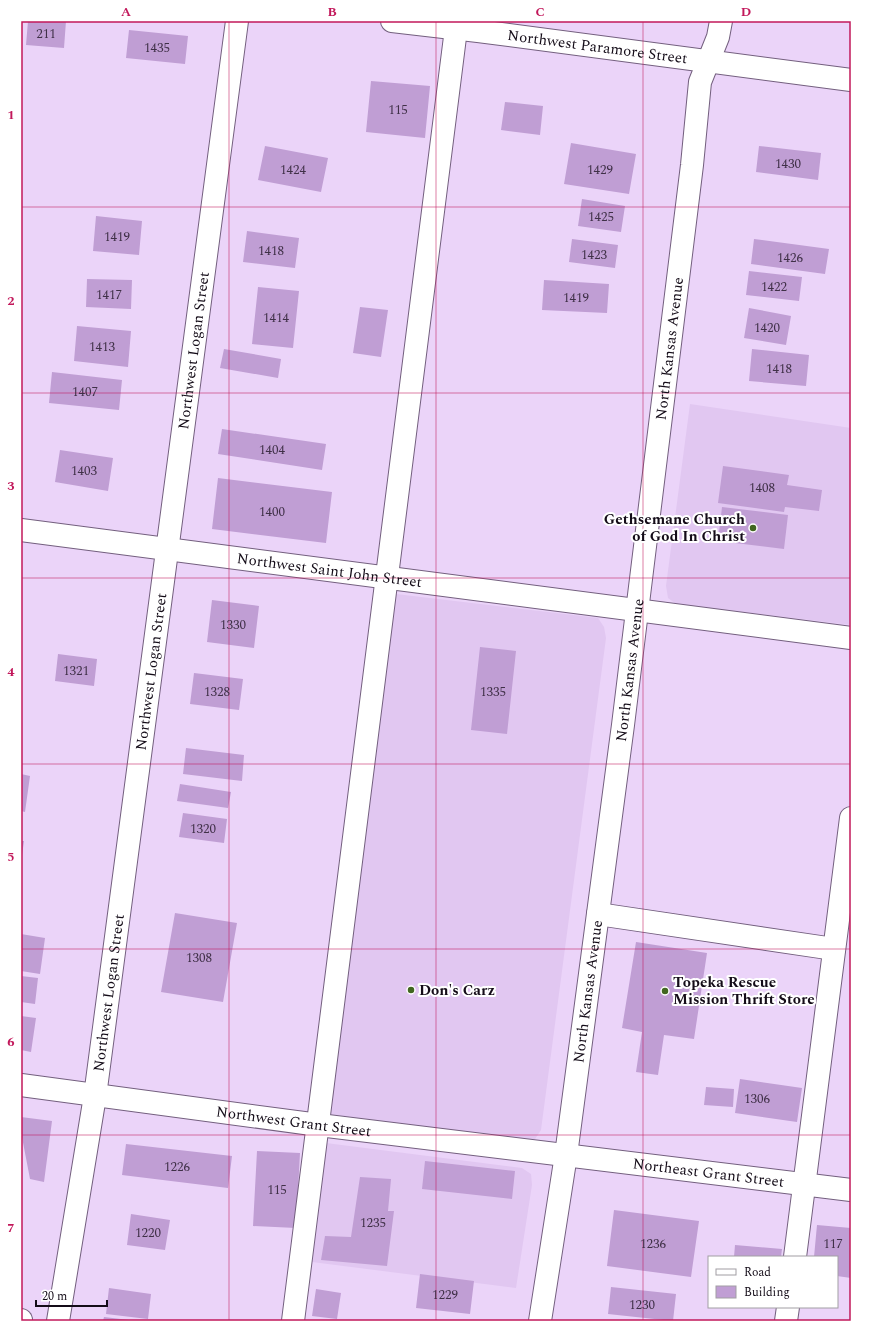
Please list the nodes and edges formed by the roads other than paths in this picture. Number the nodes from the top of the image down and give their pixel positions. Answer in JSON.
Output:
{"nodes":[{"id":1,"x":237,"y":21,"type":"edge"},
{"id":2,"x":392,"y":21,"type":"edge"},
{"id":3,"x":721,"y":21,"type":"edge"},
{"id":4,"x":478,"y":26,"type":"edge"},
{"id":5,"x":456,"y":29,"type":"junction"},
{"id":6,"x":708,"y":62,"type":"junction"},
{"id":7,"x":851,"y":80,"type":"edge"},
{"id":8,"x":21,"y":530,"type":"edge"},
{"id":9,"x":167,"y":549,"type":"junction"},
{"id":10,"x":388,"y":578,"type":"junction"},
{"id":11,"x":638,"y":610,"type":"junction"},
{"id":12,"x":851,"y":638,"type":"edge"},
{"id":13,"x":851,"y":818,"type":"edge"},
{"id":14,"x":598,"y":914,"type":"junction"},
{"id":15,"x":834,"y":949,"type":"junction"},
{"id":16,"x":21,"y":1084,"type":"edge"},
{"id":17,"x":95,"y":1096,"type":"junction"},
{"id":18,"x":319,"y":1125,"type":"junction"},
{"id":19,"x":566,"y":1156,"type":"junction"},
{"id":20,"x":804,"y":1184,"type":"junction"},
{"id":21,"x":851,"y":1190,"type":"edge"},
{"id":22,"x":795,"y":1256,"type":"edge"},
{"id":23,"x":788,"y":1308,"type":"edge"},
{"id":24,"x":58,"y":1321,"type":"edge"},
{"id":25,"x":293,"y":1321,"type":"edge"},
{"id":26,"x":540,"y":1321,"type":"edge"},
{"id":27,"x":786,"y":1321,"type":"edge"}],
"edges":[{"from":1,"to":9,"type":"street","name":"Northwest Logan Street"},
{"from":2,"to":5,"type":"street","name":"Northwest Paramore Street"},
{"from":3,"to":6,"type":"street","name":"North Kansas Avenue"},
{"from":4,"to":5,"type":"street","name":"Northwest Paramore Street"},
{"from":4,"to":6,"type":"street","name":"Northwest Paramore Street"},
{"from":5,"to":10,"type":"street"},
{"from":6,"to":7,"type":"street","name":"Northwest Paramore Street"},
{"from":6,"to":11,"type":"street","name":"North Kansas Avenue"},
{"from":8,"to":9,"type":"street","name":"Northwest Saint John Street"},
{"from":9,"to":10,"type":"street","name":"Northwest Saint John Street"},
{"from":9,"to":17,"type":"street","name":"Northwest Logan Street"},
{"from":10,"to":11,"type":"street","name":"Northwest Saint John Street"},
{"from":10,"to":18,"type":"street"},
{"from":11,"to":12,"type":"street","name":"Northwest Saint John Street"},
{"from":11,"to":14,"type":"street","name":"North Kansas Avenue"},
{"from":13,"to":15,"type":"street"},
{"from":14,"to":15,"type":"street"},
{"from":14,"to":19,"type":"street","name":"North Kansas Avenue"},
{"from":15,"to":20,"type":"street"},
{"from":16,"to":17,"type":"street","name":"Northwest Grant Street"},
{"from":17,"to":18,"type":"street","name":"Northwest Grant Street"},
{"from":17,"to":24,"type":"street","name":"Northwest Logan Street"},
{"from":18,"to":19,"type":"street","name":"Northwest Grant Street"},
{"from":18,"to":25,"type":"street"},
{"from":19,"to":20,"type":"street","name":"Northeast Grant Street"},
{"from":19,"to":26,"type":"street","name":"North Kansas Avenue"},
{"from":20,"to":21,"type":"street","name":"Northeast Grant Street"},
{"from":20,"to":22,"type":"street"},
{"from":23,"to":27,"type":"street"}]}
